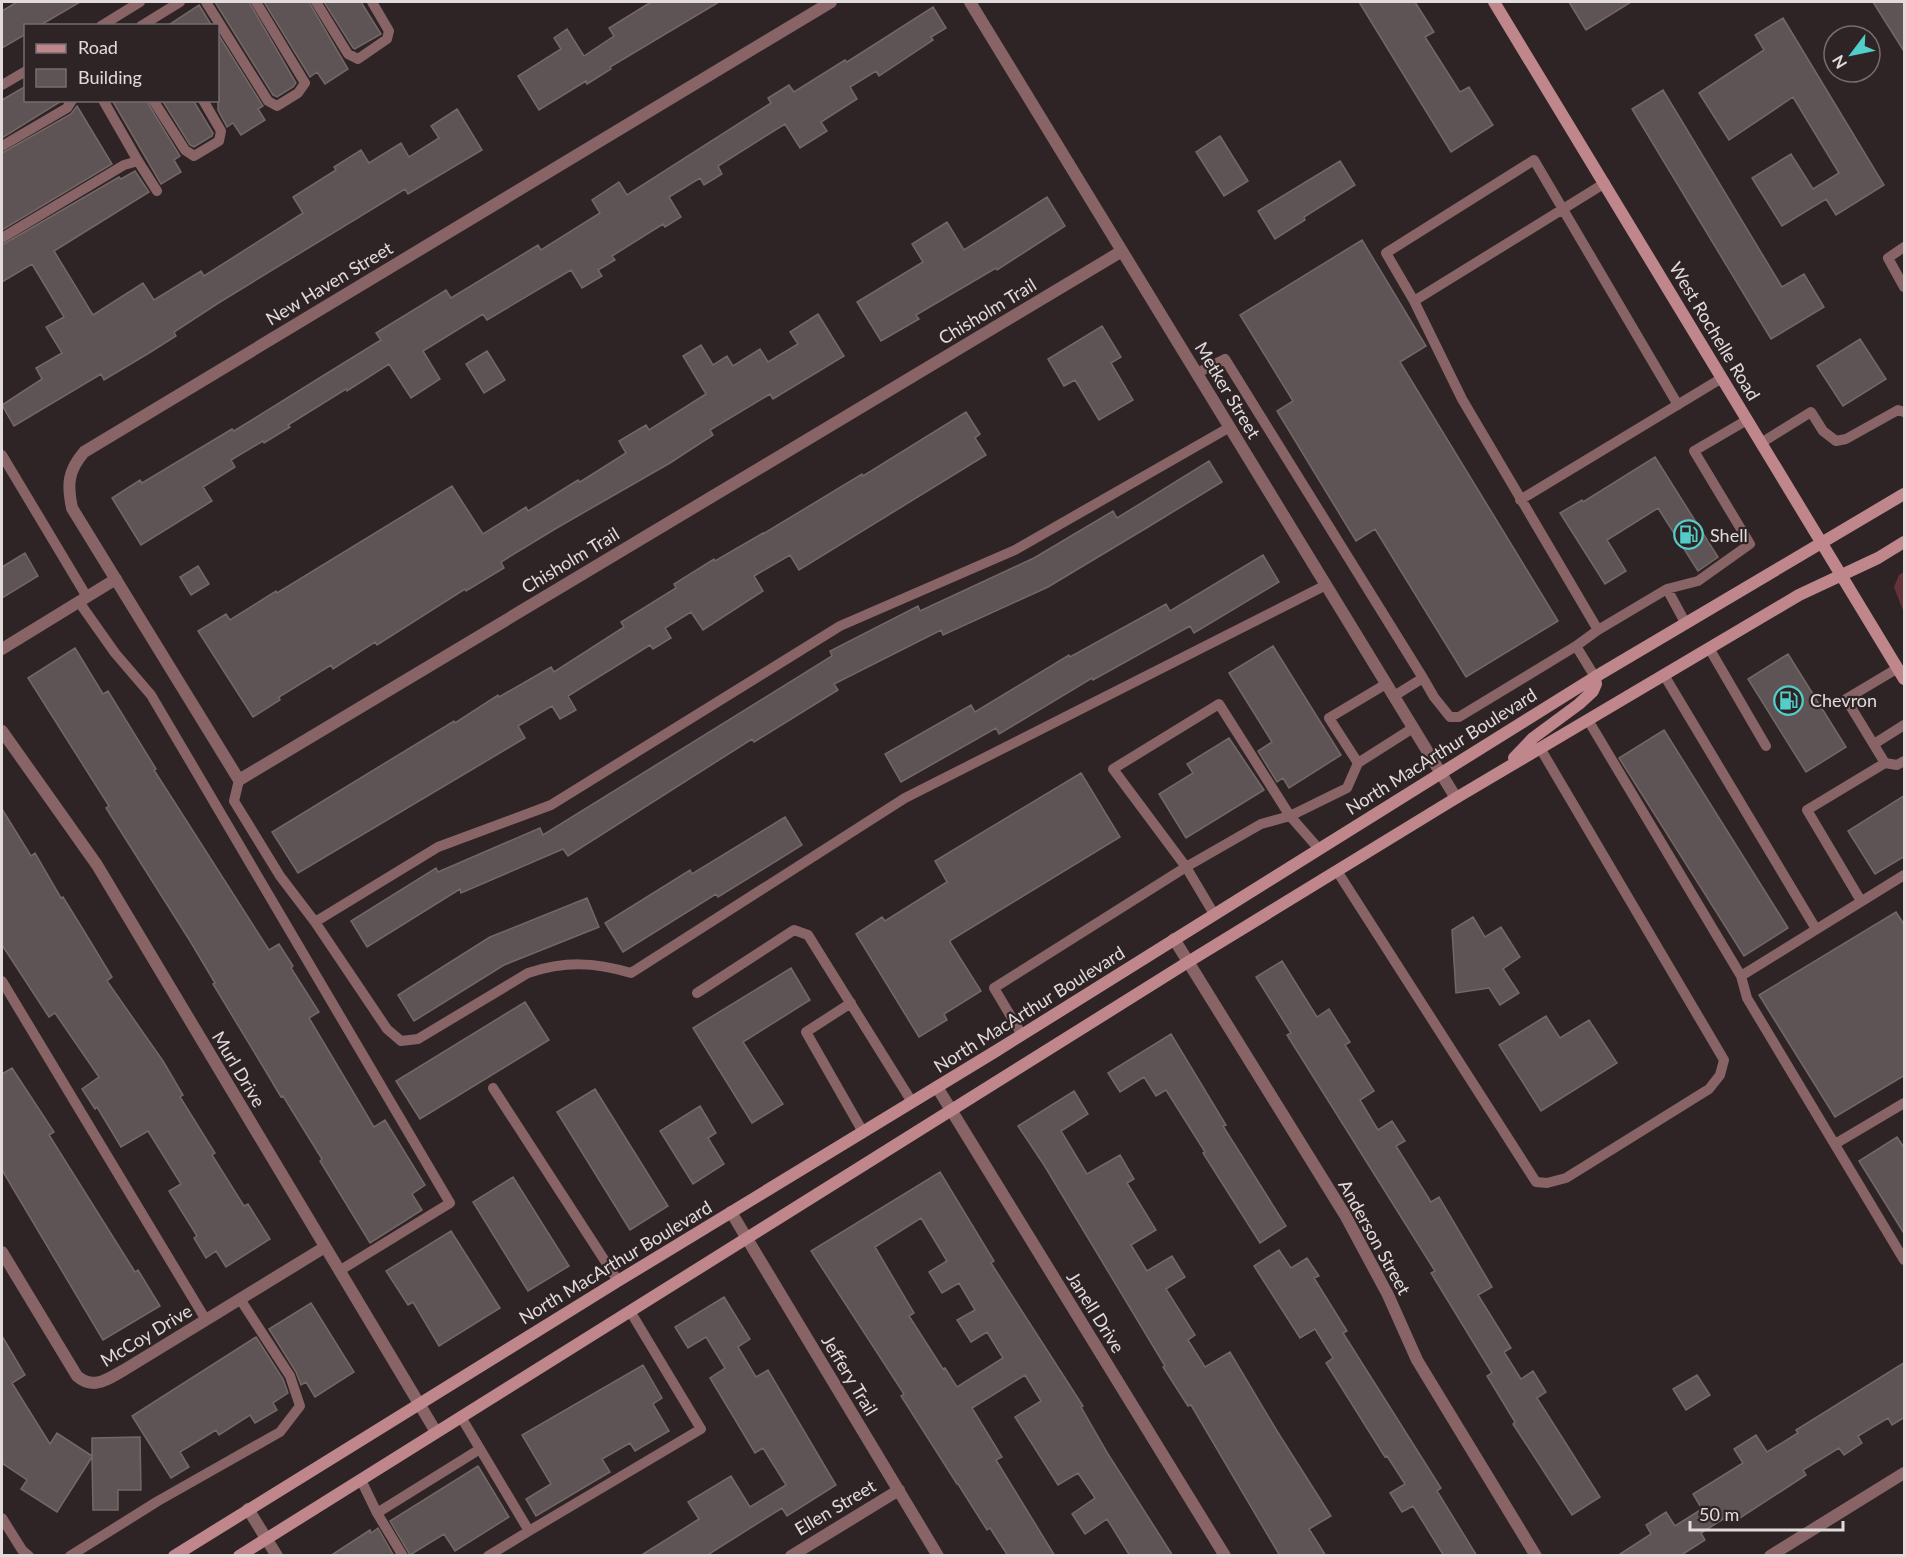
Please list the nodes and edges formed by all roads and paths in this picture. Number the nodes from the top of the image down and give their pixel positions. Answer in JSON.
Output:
{"nodes":[{"id":1,"x":140,"y":2,"type":"edge"},
{"id":2,"x":180,"y":2,"type":"edge"},
{"id":3,"x":206,"y":2,"type":"edge"},
{"id":4,"x":256,"y":2,"type":"edge"},
{"id":5,"x":316,"y":2,"type":"edge"},
{"id":6,"x":372,"y":2,"type":"edge"},
{"id":7,"x":831,"y":2,"type":"edge"},
{"id":8,"x":970,"y":2,"type":"edge"},
{"id":9,"x":1494,"y":2,"type":"edge"},
{"id":10,"x":156,"y":22,"type":"edge"},
{"id":11,"x":104,"y":24,"type":"edge"},
{"id":12,"x":24,"y":71,"type":"edge"},
{"id":13,"x":2,"y":85,"type":"edge"},
{"id":14,"x":71,"y":102,"type":"edge"},
{"id":15,"x":103,"y":102,"type":"edge"},
{"id":16,"x":154,"y":102,"type":"edge"},
{"id":17,"x":204,"y":102,"type":"edge"},
{"id":18,"x":2,"y":146,"type":"edge"},
{"id":19,"x":138,"y":161,"type":"junction"},
{"id":20,"x":1605,"y":183,"type":"junction"},
{"id":21,"x":157,"y":192,"type":"dead end"},
{"id":22,"x":1564,"y":208,"type":"junction"},
{"id":23,"x":2,"y":238,"type":"edge"},
{"id":24,"x":1905,"y":247,"type":"edge"},
{"id":25,"x":1122,"y":251,"type":"junction"},
{"id":26,"x":1905,"y":286,"type":"edge"},
{"id":27,"x":1414,"y":301,"type":"junction"},
{"id":28,"x":1197,"y":372,"type":"junction"},
{"id":29,"x":1722,"y":378,"type":"junction"},
{"id":30,"x":1678,"y":405,"type":"junction"},
{"id":31,"x":1905,"y":412,"type":"edge"},
{"id":32,"x":1747,"y":420,"type":"junction"},
{"id":33,"x":1230,"y":427,"type":"junction"},
{"id":34,"x":1761,"y":443,"type":"junction"},
{"id":35,"x":2,"y":455,"type":"edge"},
{"id":36,"x":1905,"y":494,"type":"edge"},
{"id":37,"x":1520,"y":500,"type":"junction"},
{"id":38,"x":1905,"y":542,"type":"edge"},
{"id":39,"x":1822,"y":543,"type":"junction"},
{"id":40,"x":1841,"y":575,"type":"junction"},
{"id":41,"x":116,"y":579,"type":"junction"},
{"id":42,"x":1326,"y":585,"type":"junction"},
{"id":43,"x":1667,"y":589,"type":"junction"},
{"id":44,"x":83,"y":599,"type":"junction"},
{"id":45,"x":1686,"y":624,"type":"junction"},
{"id":46,"x":1598,"y":630,"type":"junction"},
{"id":47,"x":1576,"y":646,"type":"junction"},
{"id":48,"x":1709,"y":648,"type":"junction"},
{"id":49,"x":2,"y":649,"type":"edge"},
{"id":50,"x":1901,"y":674,"type":"edge"},
{"id":51,"x":1664,"y":675,"type":"junction"},
{"id":52,"x":1595,"y":677,"type":"junction"},
{"id":53,"x":1423,"y":678,"type":"junction"},
{"id":54,"x":1386,"y":684,"type":"junction"},
{"id":55,"x":1394,"y":696,"type":"junction"},
{"id":56,"x":1587,"y":720,"type":"junction"},
{"id":57,"x":1905,"y":725,"type":"edge"},
{"id":58,"x":1413,"y":728,"type":"junction"},
{"id":59,"x":2,"y":731,"type":"edge"},
{"id":60,"x":1874,"y":744,"type":"junction"},
{"id":61,"x":1766,"y":746,"type":"dead end"},
{"id":62,"x":1540,"y":748,"type":"junction"},
{"id":63,"x":1905,"y":761,"type":"edge"},
{"id":64,"x":1358,"y":763,"type":"junction"},
{"id":65,"x":1885,"y":763,"type":"junction"},
{"id":66,"x":1500,"y":771,"type":"junction"},
{"id":67,"x":1441,"y":773,"type":"junction"},
{"id":68,"x":239,"y":780,"type":"junction"},
{"id":69,"x":1456,"y":798,"type":"junction"},
{"id":70,"x":1290,"y":816,"type":"junction"},
{"id":71,"x":1319,"y":849,"type":"junction"},
{"id":72,"x":1186,"y":867,"type":"junction"},
{"id":73,"x":1336,"y":871,"type":"junction"},
{"id":74,"x":1905,"y":875,"type":"edge"},
{"id":75,"x":1861,"y":901,"type":"junction"},
{"id":76,"x":1214,"y":914,"type":"junction"},
{"id":77,"x":315,"y":922,"type":"junction"},
{"id":78,"x":1816,"y":929,"type":"junction"},
{"id":79,"x":1174,"y":939,"type":"junction"},
{"id":80,"x":1188,"y":962,"type":"junction"},
{"id":81,"x":1741,"y":976,"type":"junction"},
{"id":82,"x":2,"y":981,"type":"edge"},
{"id":83,"x":698,"y":993,"type":"dead end"},
{"id":84,"x":851,"y":1003,"type":"junction"},
{"id":85,"x":1022,"y":1035,"type":"junction"},
{"id":86,"x":937,"y":1087,"type":"junction"},
{"id":87,"x":493,"y":1088,"type":"dead end"},
{"id":88,"x":912,"y":1102,"type":"junction"},
{"id":89,"x":1905,"y":1103,"type":"edge"},
{"id":90,"x":951,"y":1110,"type":"junction"},
{"id":91,"x":863,"y":1132,"type":"junction"},
{"id":92,"x":1835,"y":1144,"type":"junction"},
{"id":93,"x":731,"y":1212,"type":"junction"},
{"id":94,"x":747,"y":1238,"type":"junction"},
{"id":95,"x":325,"y":1247,"type":"junction"},
{"id":96,"x":2,"y":1251,"type":"edge"},
{"id":97,"x":1905,"y":1260,"type":"edge"},
{"id":98,"x":339,"y":1271,"type":"junction"},
{"id":99,"x":618,"y":1281,"type":"junction"},
{"id":100,"x":240,"y":1299,"type":"junction"},
{"id":101,"x":630,"y":1311,"type":"junction"},
{"id":102,"x":206,"y":1320,"type":"junction"},
{"id":103,"x":419,"y":1404,"type":"junction"},
{"id":104,"x":461,"y":1417,"type":"junction"},
{"id":105,"x":436,"y":1432,"type":"junction"},
{"id":106,"x":480,"y":1449,"type":"junction"},
{"id":107,"x":1905,"y":1473,"type":"edge"},
{"id":108,"x":361,"y":1480,"type":"junction"},
{"id":109,"x":899,"y":1490,"type":"junction"},
{"id":110,"x":248,"y":1509,"type":"junction"},
{"id":111,"x":377,"y":1513,"type":"junction"},
{"id":112,"x":2,"y":1518,"type":"edge"},
{"id":113,"x":529,"y":1531,"type":"junction"},
{"id":114,"x":266,"y":1539,"type":"junction"},
{"id":115,"x":29,"y":1556,"type":"edge"},
{"id":116,"x":70,"y":1556,"type":"edge"},
{"id":117,"x":174,"y":1556,"type":"edge"},
{"id":118,"x":239,"y":1556,"type":"edge"},
{"id":119,"x":277,"y":1556,"type":"edge"},
{"id":120,"x":403,"y":1556,"type":"edge"},
{"id":121,"x":488,"y":1556,"type":"edge"},
{"id":122,"x":791,"y":1556,"type":"edge"},
{"id":123,"x":938,"y":1556,"type":"edge"},
{"id":124,"x":1225,"y":1556,"type":"edge"},
{"id":125,"x":1536,"y":1556,"type":"edge"},
{"id":126,"x":1770,"y":1556,"type":"edge"}],
"edges":[{"from":1,"to":11,"type":"lane"},
{"from":2,"to":10,"type":"lane"},
{"from":3,"to":4,"type":"lane"},
{"from":5,"to":6,"type":"lane"},
{"from":7,"to":41,"type":"street","name":"New Haven Street"},
{"from":8,"to":25,"type":"street","name":"Metker Street"},
{"from":9,"to":20,"type":"main road","name":"West Rochelle Road"},
{"from":12,"to":13,"type":"lane"},
{"from":14,"to":18,"type":"lane"},
{"from":15,"to":19,"type":"lane"},
{"from":16,"to":17,"type":"lane"},
{"from":19,"to":21,"type":"lane"},
{"from":19,"to":23,"type":"lane"},
{"from":20,"to":22,"type":"lane"},
{"from":20,"to":29,"type":"main road","name":"West Rochelle Road"},
{"from":22,"to":27,"type":"lane"},
{"from":22,"to":27,"type":"lane"},
{"from":22,"to":30,"type":"lane"},
{"from":24,"to":26,"type":"lane"},
{"from":25,"to":28,"type":"street","name":"Metker Street"},
{"from":25,"to":68,"type":"street","name":"Chisholm Trail"},
{"from":27,"to":37,"type":"lane"},
{"from":28,"to":33,"type":"street","name":"Metker Street"},
{"from":28,"to":53,"type":"lane"},
{"from":29,"to":30,"type":"lane"},
{"from":29,"to":32,"type":"main road","name":"West Rochelle Road"},
{"from":30,"to":37,"type":"lane"},
{"from":31,"to":34,"type":"lane"},
{"from":32,"to":34,"type":"main road","name":"West Rochelle Road"},
{"from":32,"to":43,"type":"lane"},
{"from":33,"to":42,"type":"street","name":"Metker Street"},
{"from":33,"to":77,"type":"lane"},
{"from":34,"to":39,"type":"main road","name":"West Rochelle Road"},
{"from":35,"to":44,"type":"lane"},
{"from":36,"to":39,"type":"main road","name":"North MacArthur Boulevard"},
{"from":37,"to":46,"type":"lane"},
{"from":38,"to":40,"type":"main road"},
{"from":39,"to":40,"type":"main road","name":"West Rochelle Road"},
{"from":39,"to":45,"type":"main road","name":"North MacArthur Boulevard"},
{"from":40,"to":48,"type":"main road"},
{"from":40,"to":50,"type":"main road","name":"West Rochelle Road"},
{"from":41,"to":44,"type":"street"},
{"from":41,"to":68,"type":"street"},
{"from":42,"to":54,"type":"street","name":"Metker Street"},
{"from":42,"to":77,"type":"lane"},
{"from":43,"to":45,"type":"lane"},
{"from":43,"to":46,"type":"lane"},
{"from":44,"to":49,"type":"street"},
{"from":44,"to":98,"type":"lane"},
{"from":45,"to":52,"type":"main road","name":"North MacArthur Boulevard"},
{"from":46,"to":47,"type":"lane"},
{"from":47,"to":52,"type":"lane"},
{"from":47,"to":53,"type":"lane"},
{"from":48,"to":51,"type":"main road"},
{"from":48,"to":61,"type":"lane"},
{"from":50,"to":60,"type":"lane"},
{"from":51,"to":56,"type":"main road"},
{"from":51,"to":78,"type":"lane"},
{"from":52,"to":66,"type":"main road"},
{"from":52,"to":67,"type":"main road","name":"North MacArthur Boulevard"},
{"from":53,"to":55,"type":"lane"},
{"from":54,"to":55,"type":"street","name":"Metker Street"},
{"from":54,"to":64,"type":"lane"},
{"from":55,"to":58,"type":"street","name":"Metker Street"},
{"from":56,"to":62,"type":"main road"},
{"from":56,"to":81,"type":"lane"},
{"from":57,"to":60,"type":"lane"},
{"from":58,"to":64,"type":"lane"},
{"from":58,"to":67,"type":"street","name":"Metker Street"},
{"from":59,"to":95,"type":"street","name":"Murl Drive"},
{"from":60,"to":65,"type":"lane"},
{"from":62,"to":66,"type":"main road"},
{"from":62,"to":73,"type":"lane"},
{"from":63,"to":65,"type":"lane"},
{"from":64,"to":70,"type":"lane"},
{"from":65,"to":75,"type":"lane"},
{"from":66,"to":69,"type":"main road"},
{"from":67,"to":69,"type":"street","name":"Metker Street"},
{"from":67,"to":71,"type":"main road","name":"North MacArthur Boulevard"},
{"from":68,"to":77,"type":"lane"},
{"from":69,"to":73,"type":"main road"},
{"from":70,"to":71,"type":"lane"},
{"from":70,"to":72,"type":"lane"},
{"from":70,"to":72,"type":"lane"},
{"from":71,"to":76,"type":"main road","name":"North MacArthur Boulevard"},
{"from":72,"to":76,"type":"lane"},
{"from":72,"to":85,"type":"lane"},
{"from":73,"to":80,"type":"main road"},
{"from":74,"to":75,"type":"lane"},
{"from":75,"to":78,"type":"lane"},
{"from":76,"to":79,"type":"main road","name":"North MacArthur Boulevard"},
{"from":78,"to":81,"type":"lane"},
{"from":79,"to":80,"type":"street","name":"Anderson Street"},
{"from":79,"to":85,"type":"main road","name":"North MacArthur Boulevard"},
{"from":80,"to":90,"type":"main road"},
{"from":80,"to":125,"type":"street","name":"Anderson Street"},
{"from":81,"to":92,"type":"lane"},
{"from":82,"to":102,"type":"lane"},
{"from":83,"to":84,"type":"lane"},
{"from":84,"to":88,"type":"lane"},
{"from":84,"to":91,"type":"lane"},
{"from":85,"to":86,"type":"main road","name":"North MacArthur Boulevard"},
{"from":86,"to":88,"type":"main road","name":"North MacArthur Boulevard"},
{"from":86,"to":90,"type":"street","name":"Janell Drive"},
{"from":87,"to":99,"type":"lane"},
{"from":88,"to":91,"type":"main road","name":"North MacArthur Boulevard"},
{"from":89,"to":92,"type":"lane"},
{"from":90,"to":94,"type":"main road"},
{"from":90,"to":124,"type":"street","name":"Janell Drive"},
{"from":91,"to":93,"type":"main road","name":"North MacArthur Boulevard"},
{"from":92,"to":97,"type":"lane"},
{"from":93,"to":94,"type":"street","name":"Jeffery Trail"},
{"from":93,"to":99,"type":"main road","name":"North MacArthur Boulevard"},
{"from":94,"to":101,"type":"main road"},
{"from":94,"to":109,"type":"street","name":"Jeffery Trail"},
{"from":95,"to":98,"type":"street","name":"Murl Drive"},
{"from":95,"to":100,"type":"street","name":"McCoy Drive"},
{"from":96,"to":102,"type":"street","name":"McCoy Drive"},
{"from":98,"to":103,"type":"street","name":"Murl Drive"},
{"from":99,"to":103,"type":"main road","name":"North MacArthur Boulevard"},
{"from":100,"to":102,"type":"street","name":"McCoy Drive"},
{"from":100,"to":116,"type":"lane"},
{"from":101,"to":104,"type":"main road"},
{"from":101,"to":113,"type":"lane"},
{"from":103,"to":105,"type":"street","name":"Murl Drive"},
{"from":103,"to":110,"type":"main road","name":"North MacArthur Boulevard"},
{"from":104,"to":105,"type":"main road"},
{"from":104,"to":106,"type":"lane"},
{"from":105,"to":108,"type":"main road"},
{"from":106,"to":111,"type":"lane"},
{"from":106,"to":113,"type":"lane"},
{"from":107,"to":126,"type":"street"},
{"from":108,"to":111,"type":"lane"},
{"from":108,"to":114,"type":"main road"},
{"from":109,"to":122,"type":"street","name":"Ellen Street"},
{"from":109,"to":123,"type":"street","name":"Jeffery Trail"},
{"from":110,"to":114,"type":"street"},
{"from":110,"to":117,"type":"main road","name":"North MacArthur Boulevard"},
{"from":111,"to":120,"type":"lane"},
{"from":112,"to":115,"type":"lane"},
{"from":113,"to":121,"type":"lane"},
{"from":114,"to":118,"type":"main road"},
{"from":114,"to":119,"type":"street"}]}
